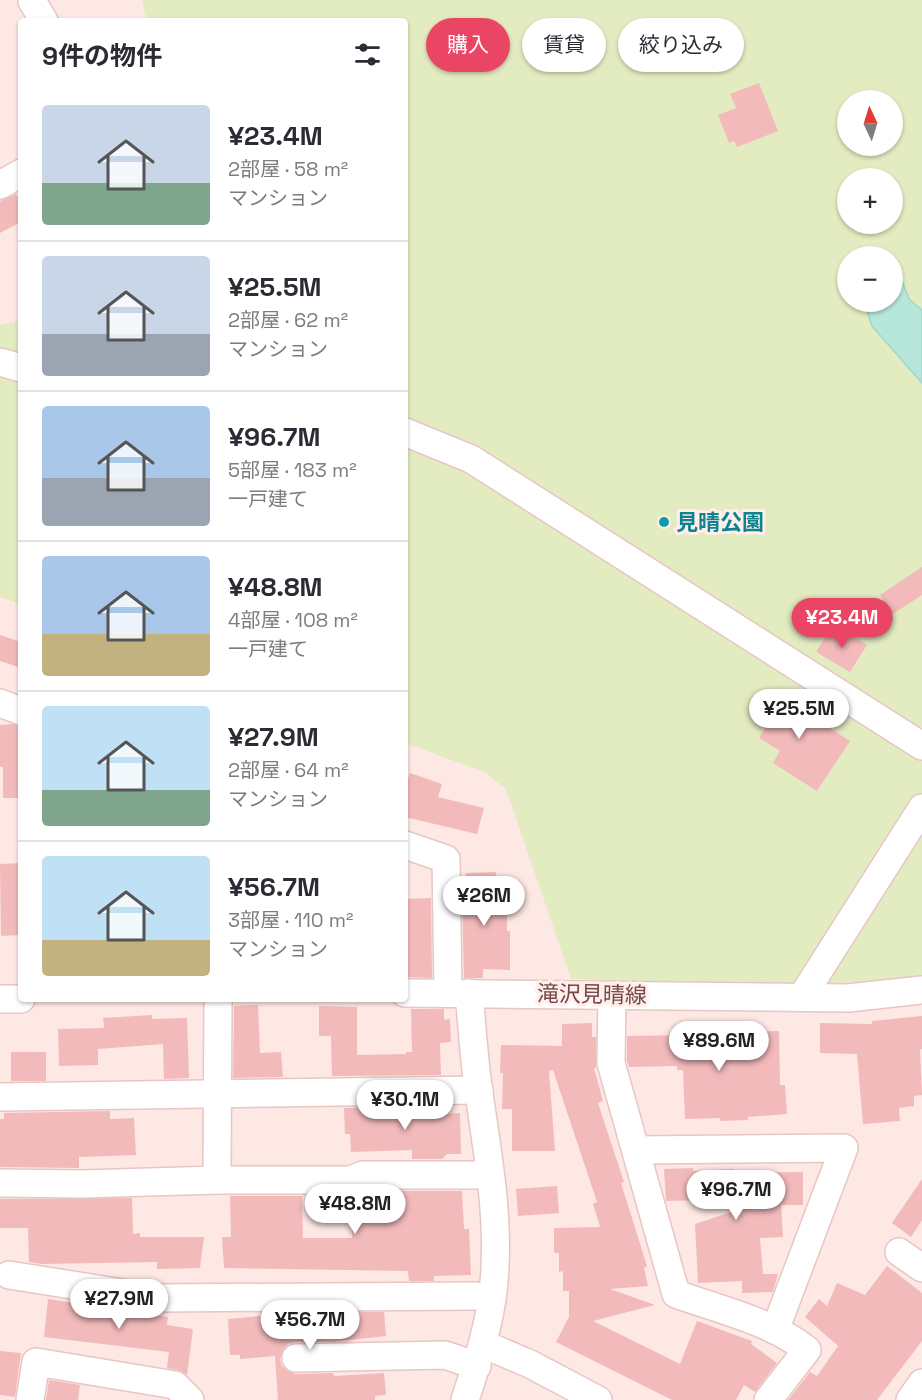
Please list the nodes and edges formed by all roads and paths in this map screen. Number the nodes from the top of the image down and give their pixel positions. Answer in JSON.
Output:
{"nodes":[{"id":1,"x":32,"y":1,"type":"edge"},
{"id":2,"x":42,"y":18,"type":"edge"},
{"id":3,"x":18,"y":175,"type":"edge"},
{"id":4,"x":0,"y":185,"type":"edge"},
{"id":5,"x":0,"y":362,"type":"edge"},
{"id":6,"x":18,"y":367,"type":"edge"},
{"id":7,"x":408,"y":433,"type":"edge"},
{"id":8,"x":0,"y":704,"type":"edge"},
{"id":9,"x":18,"y":710,"type":"edge"},
{"id":10,"x":922,"y":746,"type":"edge"},
{"id":11,"x":922,"y":808,"type":"edge"},
{"id":12,"x":922,"y":843,"type":"edge"},
{"id":13,"x":408,"y":846,"type":"edge"},
{"id":14,"x":890,"y":859,"type":"junction"},
{"id":15,"x":922,"y":990,"type":"edge"},
{"id":16,"x":408,"y":993,"type":"edge"},
{"id":17,"x":459,"y":993,"type":"junction"},
{"id":18,"x":612,"y":995,"type":"junction"},
{"id":19,"x":802,"y":997,"type":"junction"},
{"id":20,"x":0,"y":999,"type":"edge"},
{"id":21,"x":18,"y":999,"type":"edge"},
{"id":22,"x":218,"y":1002,"type":"edge"},
{"id":23,"x":479,"y":1090,"type":"junction"},
{"id":24,"x":218,"y":1093,"type":"junction"},
{"id":25,"x":0,"y":1097,"type":"edge"},
{"id":26,"x":636,"y":1150,"type":"junction"},
{"id":27,"x":475,"y":1175,"type":"dead end"},
{"id":28,"x":217,"y":1180,"type":"junction"},
{"id":29,"x":0,"y":1183,"type":"edge"},
{"id":30,"x":899,"y":1252,"type":"dead end"},
{"id":31,"x":922,"y":1268,"type":"edge"},
{"id":32,"x":9,"y":1275,"type":"dead end"},
{"id":33,"x":476,"y":1296,"type":"dead end"},
{"id":34,"x":775,"y":1330,"type":"junction"},
{"id":35,"x":480,"y":1355,"type":"junction"},
{"id":36,"x":296,"y":1358,"type":"dead end"},
{"id":37,"x":922,"y":1383,"type":"edge"},
{"id":38,"x":30,"y":1400,"type":"edge"},
{"id":39,"x":190,"y":1400,"type":"edge"},
{"id":40,"x":465,"y":1400,"type":"edge"},
{"id":41,"x":598,"y":1400,"type":"edge"},
{"id":42,"x":768,"y":1400,"type":"edge"},
{"id":43,"x":910,"y":1400,"type":"edge"}],
"edges":[{"from":1,"to":2,"type":"street"},
{"from":3,"to":4,"type":"street"},
{"from":5,"to":6,"type":"street"},
{"from":7,"to":10,"type":"street"},
{"from":8,"to":9,"type":"street"},
{"from":11,"to":14,"type":"street"},
{"from":12,"to":14,"type":"street"},
{"from":13,"to":17,"type":"street"},
{"from":14,"to":19,"type":"street"},
{"from":15,"to":19,"type":"street","name":"滝沢見晴線"},
{"from":16,"to":17,"type":"street","name":"滝沢見晴線"},
{"from":17,"to":18,"type":"street","name":"滝沢見晴線"},
{"from":17,"to":23,"type":"street"},
{"from":18,"to":19,"type":"street","name":"滝沢見晴線"},
{"from":18,"to":26,"type":"street"},
{"from":20,"to":21,"type":"street"},
{"from":22,"to":24,"type":"street"},
{"from":23,"to":24,"type":"street"},
{"from":23,"to":35,"type":"street"},
{"from":24,"to":25,"type":"street"},
{"from":24,"to":28,"type":"street"},
{"from":26,"to":34,"type":"street"},
{"from":26,"to":34,"type":"street"},
{"from":27,"to":28,"type":"street"},
{"from":28,"to":29,"type":"street"},
{"from":30,"to":31,"type":"street"},
{"from":32,"to":33,"type":"street"},
{"from":34,"to":42,"type":"street"},
{"from":35,"to":36,"type":"street"},
{"from":35,"to":40,"type":"street"},
{"from":35,"to":41,"type":"street"},
{"from":37,"to":43,"type":"street"},
{"from":38,"to":39,"type":"street"}]}
